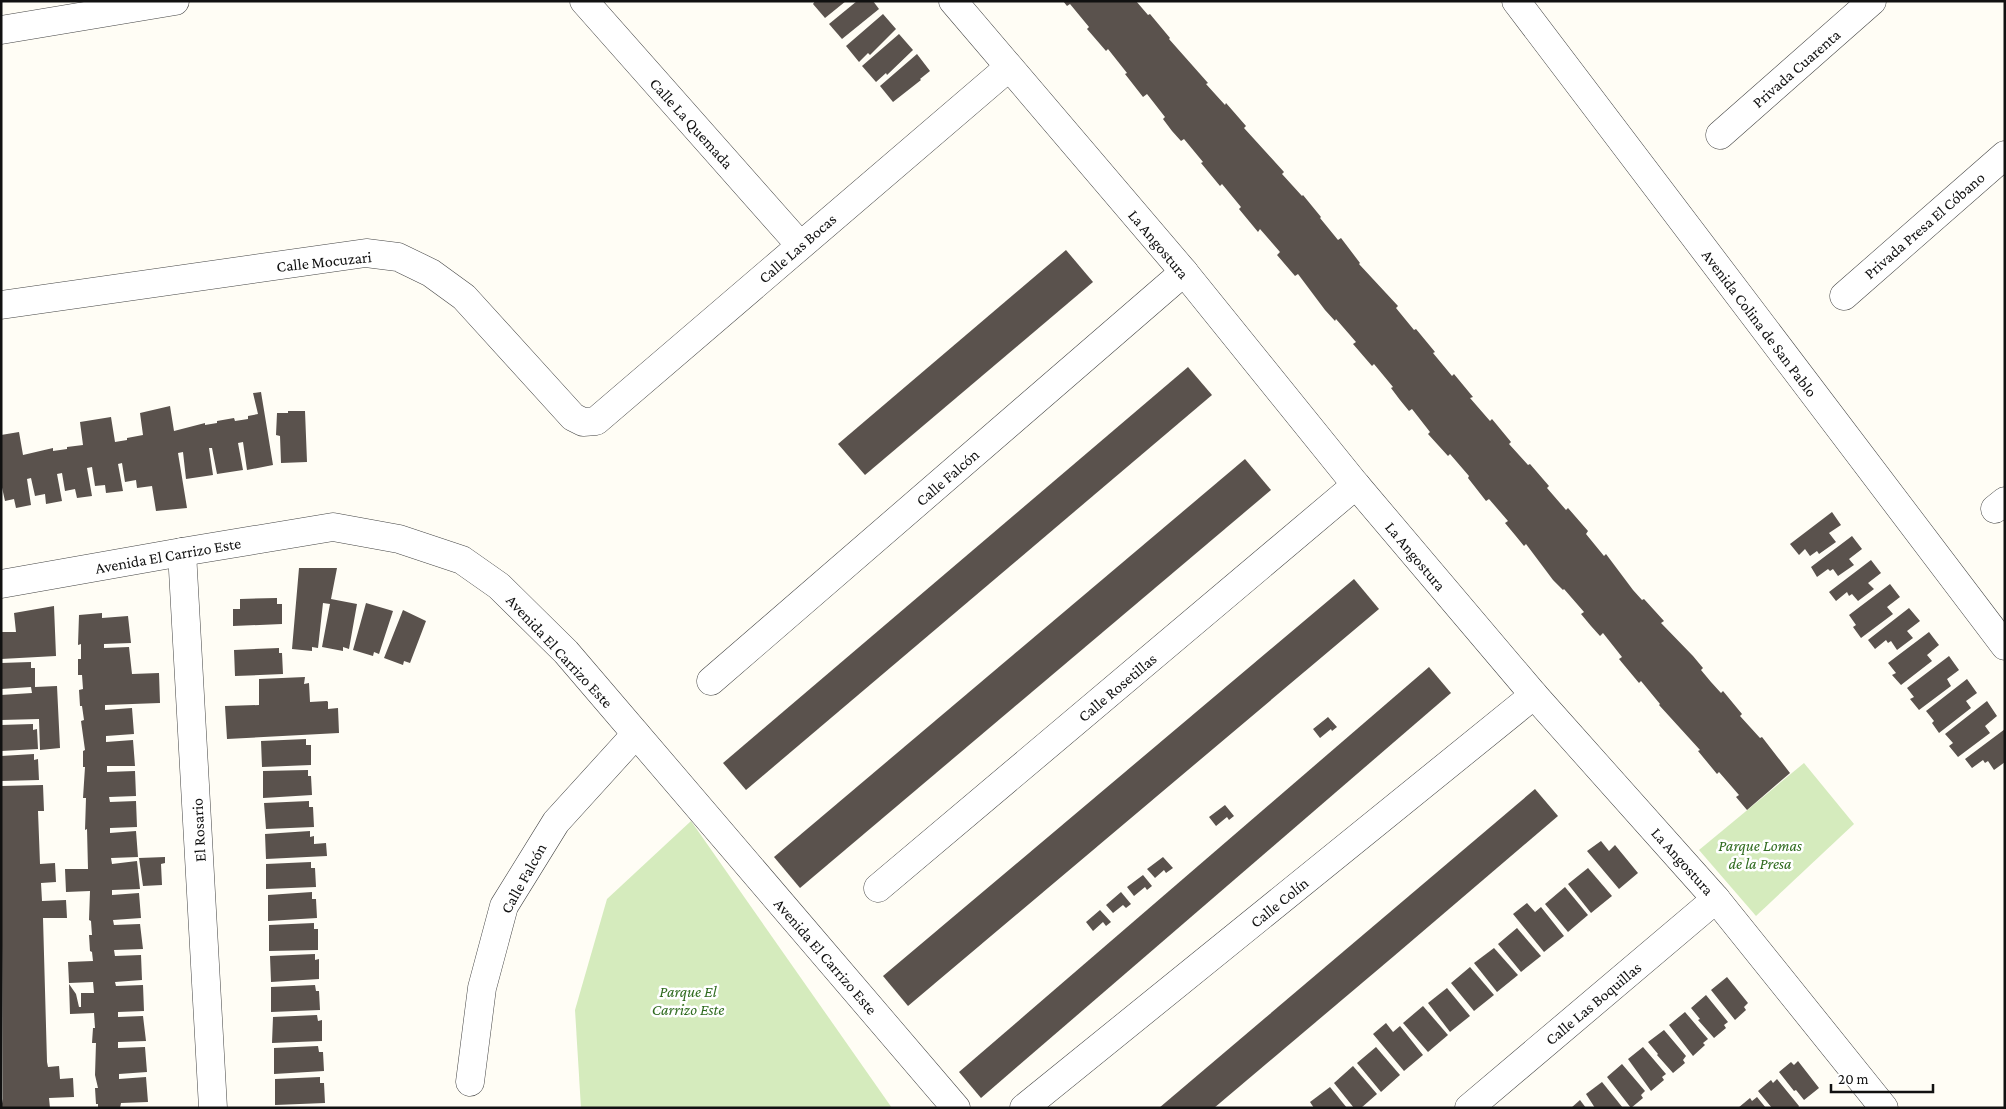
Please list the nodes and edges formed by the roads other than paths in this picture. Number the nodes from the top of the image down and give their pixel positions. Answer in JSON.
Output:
{"nodes":[{"id":1,"x":175,"y":1,"type":"edge"},
{"id":2,"x":584,"y":1,"type":"edge"},
{"id":3,"x":952,"y":1,"type":"edge"},
{"id":4,"x":1516,"y":1,"type":"edge"},
{"id":5,"x":1872,"y":1,"type":"edge"},
{"id":6,"x":1,"y":30,"type":"edge"},
{"id":7,"x":1008,"y":68,"type":"junction"},
{"id":8,"x":1720,"y":136,"type":"dead end"},
{"id":9,"x":2005,"y":155,"type":"edge"},
{"id":10,"x":800,"y":245,"type":"junction"},
{"id":11,"x":1184,"y":272,"type":"junction"},
{"id":12,"x":1844,"y":296,"type":"dead end"},
{"id":13,"x":1,"y":305,"type":"edge"},
{"id":14,"x":583,"y":422,"type":"joint"},
{"id":15,"x":1356,"y":485,"type":"junction"},
{"id":16,"x":182,"y":552,"type":"junction"},
{"id":17,"x":1,"y":584,"type":"edge"},
{"id":18,"x":2005,"y":646,"type":"edge"},
{"id":19,"x":711,"y":681,"type":"dead end"},
{"id":20,"x":1534,"y":695,"type":"junction"},
{"id":21,"x":636,"y":734,"type":"junction"},
{"id":22,"x":878,"y":888,"type":"dead end"},
{"id":23,"x":1716,"y":899,"type":"junction"},
{"id":24,"x":470,"y":1082,"type":"dead end"},
{"id":25,"x":213,"y":1108,"type":"edge"},
{"id":26,"x":956,"y":1108,"type":"edge"},
{"id":27,"x":1024,"y":1108,"type":"edge"},
{"id":28,"x":1469,"y":1108,"type":"edge"},
{"id":29,"x":1884,"y":1108,"type":"edge"}],
"edges":[{"from":1,"to":6,"type":"street"},
{"from":2,"to":10,"type":"street","name":"Calle La Quemada"},
{"from":3,"to":7,"type":"street","name":"La Angostura"},
{"from":4,"to":18,"type":"street","name":"Avenida Colina de San Pablo"},
{"from":5,"to":8,"type":"street","name":"Privada Cuarenta"},
{"from":7,"to":10,"type":"street","name":"Calle Las Bocas"},
{"from":7,"to":11,"type":"street","name":"La Angostura"},
{"from":9,"to":12,"type":"street","name":"Privada Presa El Cóbano"},
{"from":10,"to":14,"type":"street","name":"Calle Las Bocas"},
{"from":11,"to":15,"type":"street","name":"La Angostura"},
{"from":11,"to":19,"type":"street","name":"Calle Falcón"},
{"from":13,"to":14,"type":"street","name":"Calle Mocuzari"},
{"from":15,"to":20,"type":"street","name":"La Angostura"},
{"from":15,"to":22,"type":"street","name":"Calle Rosetillas"},
{"from":16,"to":17,"type":"street","name":"Avenida El Carrizo Este"},
{"from":16,"to":21,"type":"street","name":"Avenida El Carrizo Este"},
{"from":16,"to":25,"type":"street","name":"El Rosario"},
{"from":20,"to":23,"type":"street","name":"La Angostura"},
{"from":20,"to":27,"type":"street","name":"Calle Colín"},
{"from":21,"to":24,"type":"street","name":"Calle Falcón"},
{"from":21,"to":26,"type":"street","name":"Avenida El Carrizo Este"},
{"from":23,"to":28,"type":"street","name":"Calle Las Boquillas"},
{"from":23,"to":29,"type":"street","name":"La Angostura"}]}
